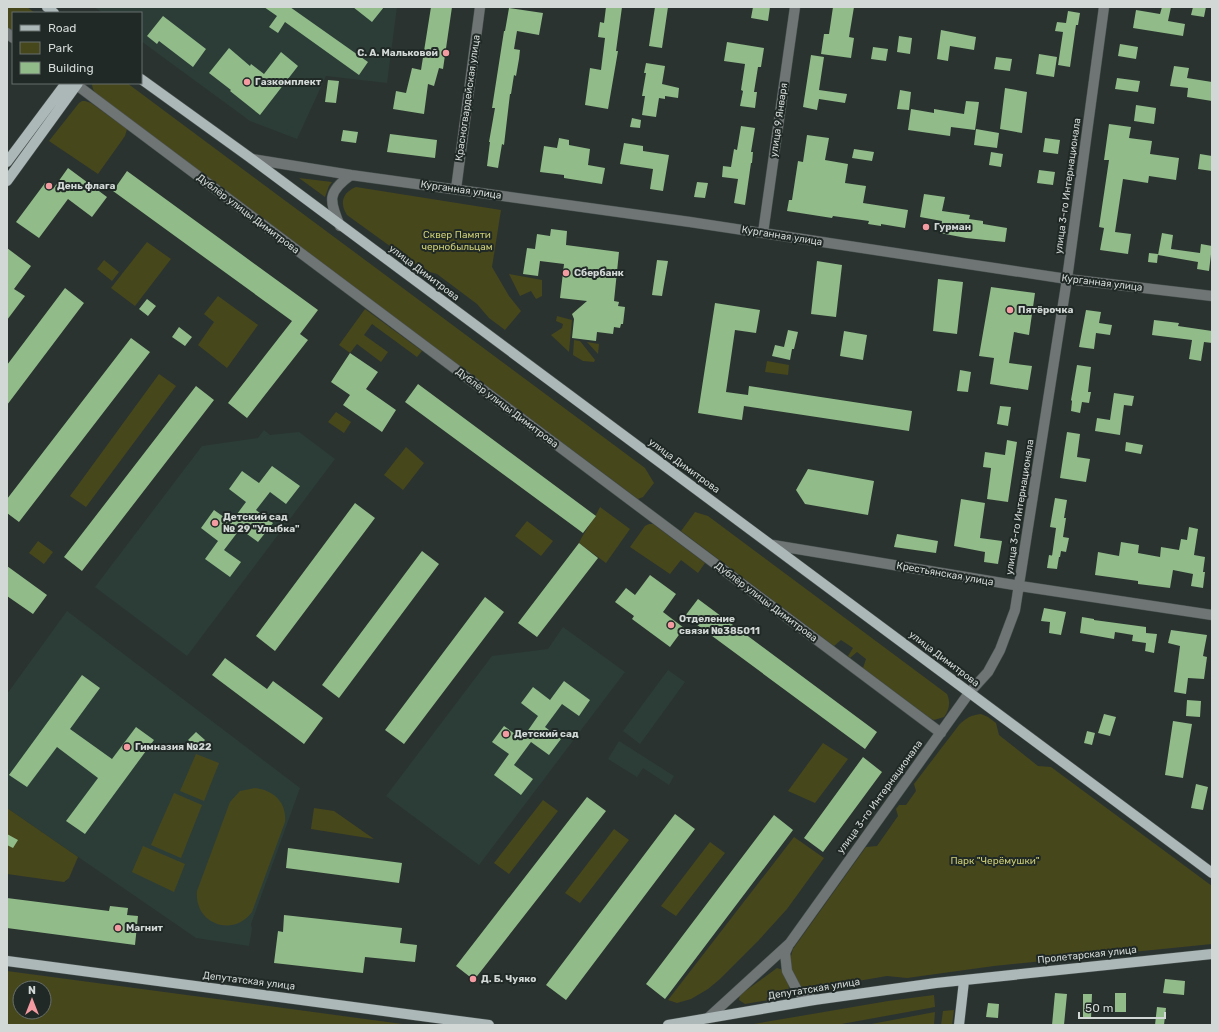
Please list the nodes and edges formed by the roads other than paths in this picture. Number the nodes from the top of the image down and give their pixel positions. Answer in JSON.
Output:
{"nodes":[{"id":1,"x":480,"y":7,"type":"edge"},
{"id":2,"x":795,"y":7,"type":"edge"},
{"id":3,"x":1104,"y":7,"type":"edge"},
{"id":4,"x":142,"y":80,"type":"edge"},
{"id":5,"x":65,"y":84,"type":"edge"},
{"id":6,"x":76,"y":84,"type":"edge"},
{"id":7,"x":252,"y":159,"type":"junction"},
{"id":8,"x":7,"y":162,"type":"edge"},
{"id":9,"x":351,"y":174,"type":"junction"},
{"id":10,"x":7,"y":181,"type":"edge"},
{"id":11,"x":456,"y":189,"type":"junction"},
{"id":12,"x":340,"y":226,"type":"junction"},
{"id":13,"x":763,"y":233,"type":"junction"},
{"id":14,"x":1067,"y":278,"type":"junction"},
{"id":15,"x":1212,"y":296,"type":"edge"},
{"id":16,"x":773,"y":546,"type":"junction"},
{"id":17,"x":1020,"y":586,"type":"junction"},
{"id":18,"x":1212,"y":615,"type":"edge"},
{"id":19,"x":969,"y":693,"type":"junction"},
{"id":20,"x":941,"y":733,"type":"junction"},
{"id":21,"x":1212,"y":873,"type":"edge"},
{"id":22,"x":790,"y":943,"type":"junction"},
{"id":23,"x":1212,"y":954,"type":"edge"},
{"id":24,"x":7,"y":961,"type":"edge"},
{"id":25,"x":964,"y":981,"type":"junction"},
{"id":26,"x":814,"y":1000,"type":"junction"},
{"id":27,"x":708,"y":1018,"type":"junction"},
{"id":28,"x":489,"y":1025,"type":"edge"},
{"id":29,"x":668,"y":1025,"type":"edge"},
{"id":30,"x":959,"y":1025,"type":"edge"}],
"edges":[{"from":1,"to":11,"type":"street","name":"Красногвардейская улица"},
{"from":2,"to":13,"type":"street","name":"улица 9 Января"},
{"from":3,"to":14,"type":"street","name":"улица 3-го Интернационала"},
{"from":4,"to":7,"type":"main road","name":"улица Димитрова"},
{"from":5,"to":8,"type":"main road"},
{"from":6,"to":10,"type":"main road"},
{"from":6,"to":20,"type":"street","name":"Дублёр улицы Димитрова"},
{"from":7,"to":9,"type":"street","name":"Курганная улица"},
{"from":7,"to":12,"type":"main road","name":"улица Димитрова"},
{"from":9,"to":11,"type":"street","name":"Курганная улица"},
{"from":9,"to":12,"type":"street"},
{"from":11,"to":13,"type":"street","name":"Курганная улица"},
{"from":12,"to":16,"type":"main road","name":"улица Димитрова"},
{"from":13,"to":14,"type":"street","name":"Курганная улица"},
{"from":14,"to":15,"type":"street","name":"Курганная улица"},
{"from":14,"to":17,"type":"street","name":"улица 3-го Интернационала"},
{"from":16,"to":17,"type":"street","name":"Крестьянская улица"},
{"from":16,"to":19,"type":"main road","name":"улица Димитрова"},
{"from":17,"to":18,"type":"street","name":"Крестьянская улица"},
{"from":17,"to":19,"type":"street","name":"улица 3-го Интернационала"},
{"from":19,"to":20,"type":"street","name":"улица 3-го Интернационала"},
{"from":19,"to":21,"type":"main road","name":"улица Димитрова"},
{"from":20,"to":22,"type":"street","name":"улица 3-го Интернационала"},
{"from":22,"to":26,"type":"street","name":"улица 3-го Интернационала"},
{"from":22,"to":27,"type":"street","name":"улица 3-го Интернационала"},
{"from":23,"to":25,"type":"main road","name":"Пролетарская улица"},
{"from":24,"to":28,"type":"main road","name":"Депутатская улица"},
{"from":25,"to":26,"type":"main road","name":"Депутатская улица"},
{"from":25,"to":30,"type":"main road"},
{"from":26,"to":27,"type":"main road","name":"Депутатская улица"},
{"from":27,"to":29,"type":"main road","name":"Депутатская улица"}]}
